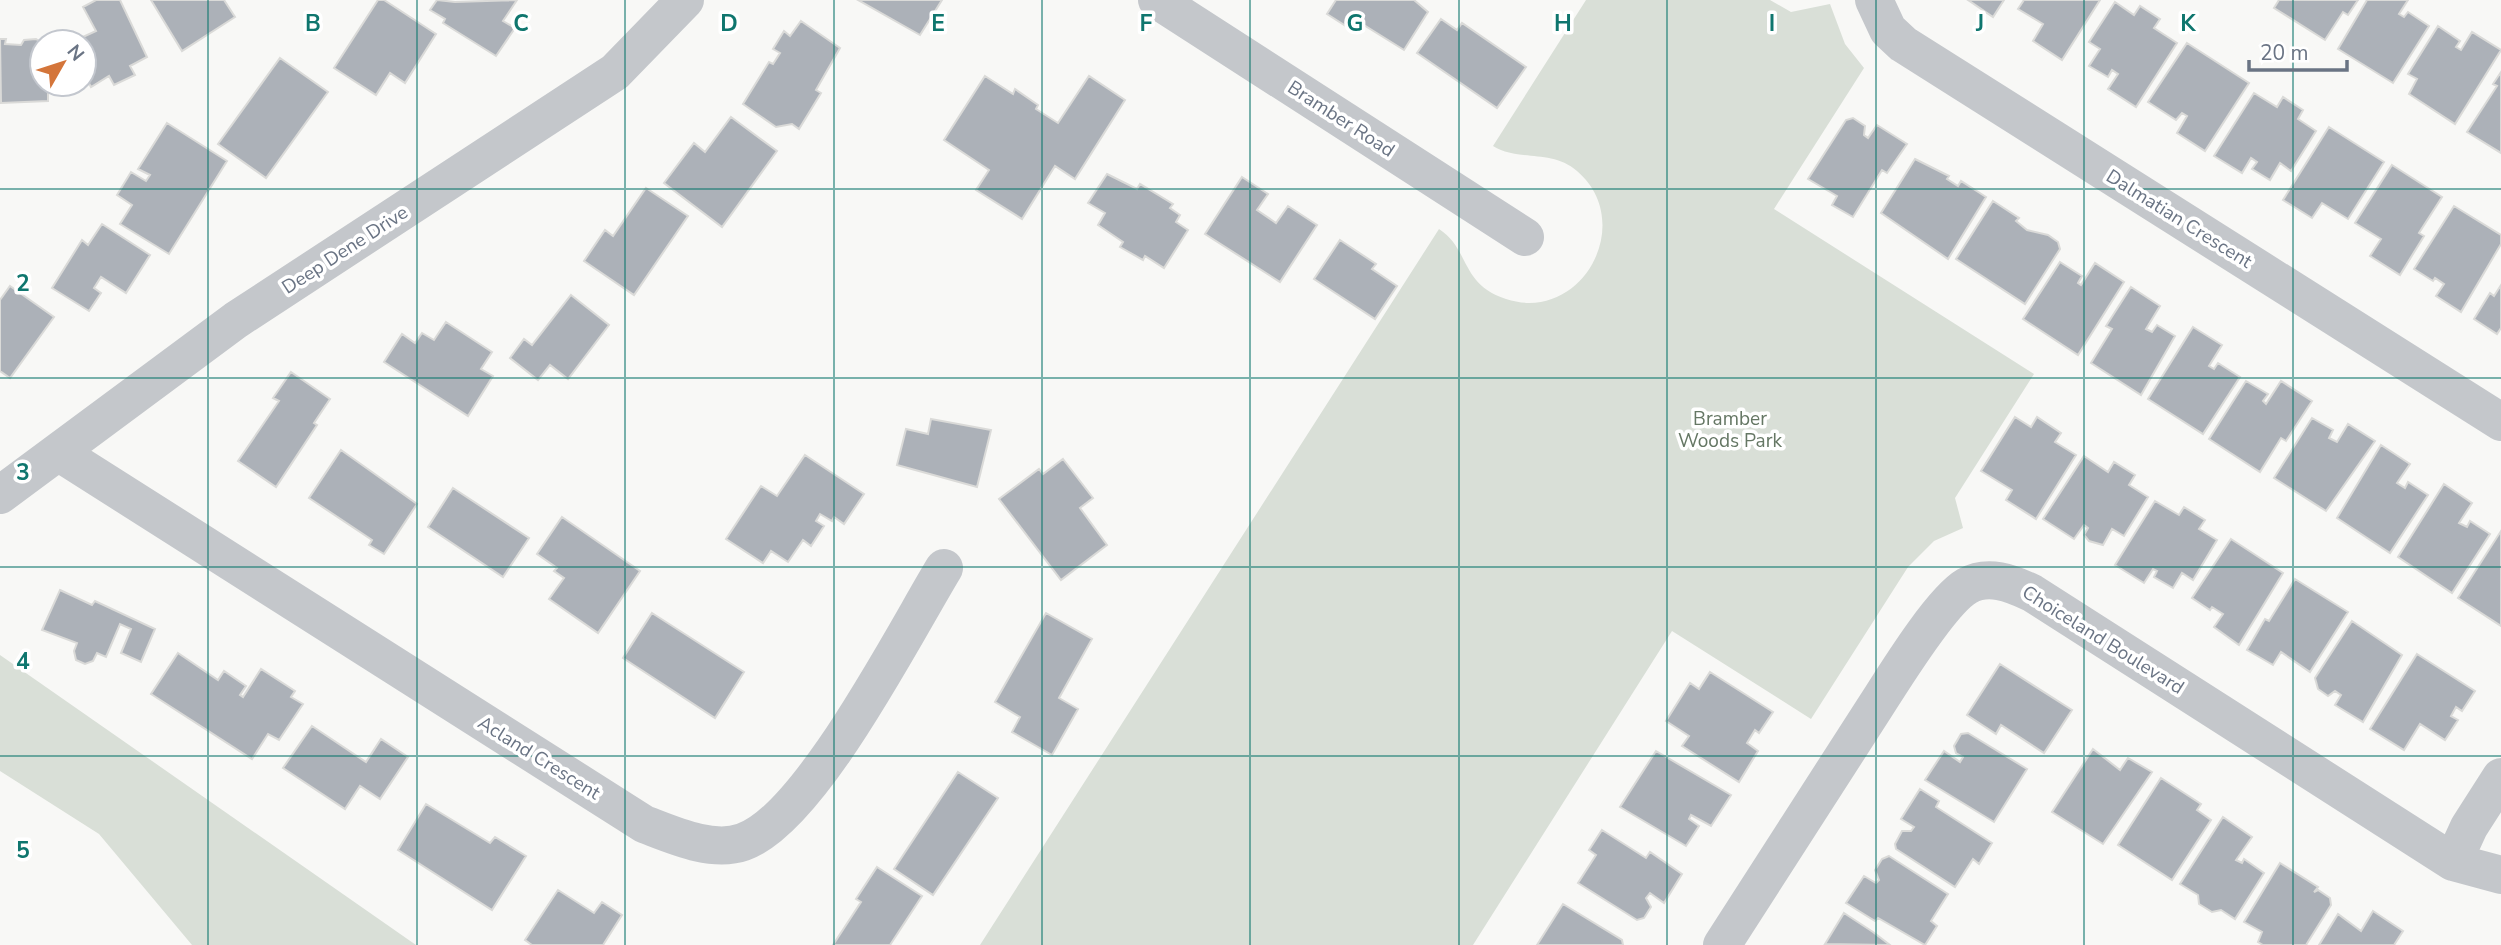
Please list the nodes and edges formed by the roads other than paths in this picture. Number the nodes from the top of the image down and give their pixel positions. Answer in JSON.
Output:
{"nodes":[{"id":1,"x":684,"y":0,"type":"edge"},
{"id":2,"x":1157,"y":0,"type":"edge"},
{"id":3,"x":1874,"y":0,"type":"edge"},
{"id":4,"x":1525,"y":237,"type":"dead end"},
{"id":5,"x":2501,"y":422,"type":"edge"},
{"id":6,"x":58,"y":452,"type":"junction"},
{"id":7,"x":0,"y":495,"type":"edge"},
{"id":8,"x":944,"y":568,"type":"dead end"},
{"id":9,"x":2501,"y":777,"type":"edge"},
{"id":10,"x":2453,"y":862,"type":"junction"},
{"id":11,"x":2501,"y":875,"type":"edge"},
{"id":12,"x":1722,"y":945,"type":"edge"}],
"edges":[{"from":1,"to":6,"type":"street","name":"Deep Dene Drive"},
{"from":2,"to":4,"type":"street","name":"Bramber Road"},
{"from":3,"to":5,"type":"street","name":"Dalmatian Crescent"},
{"from":6,"to":7,"type":"street","name":"Deep Dene Drive"},
{"from":6,"to":8,"type":"street","name":"Acland Crescent"},
{"from":9,"to":10,"type":"street"},
{"from":10,"to":11,"type":"street","name":"Choiceland Boulevard"},
{"from":10,"to":12,"type":"street","name":"Choiceland Boulevard"}]}
